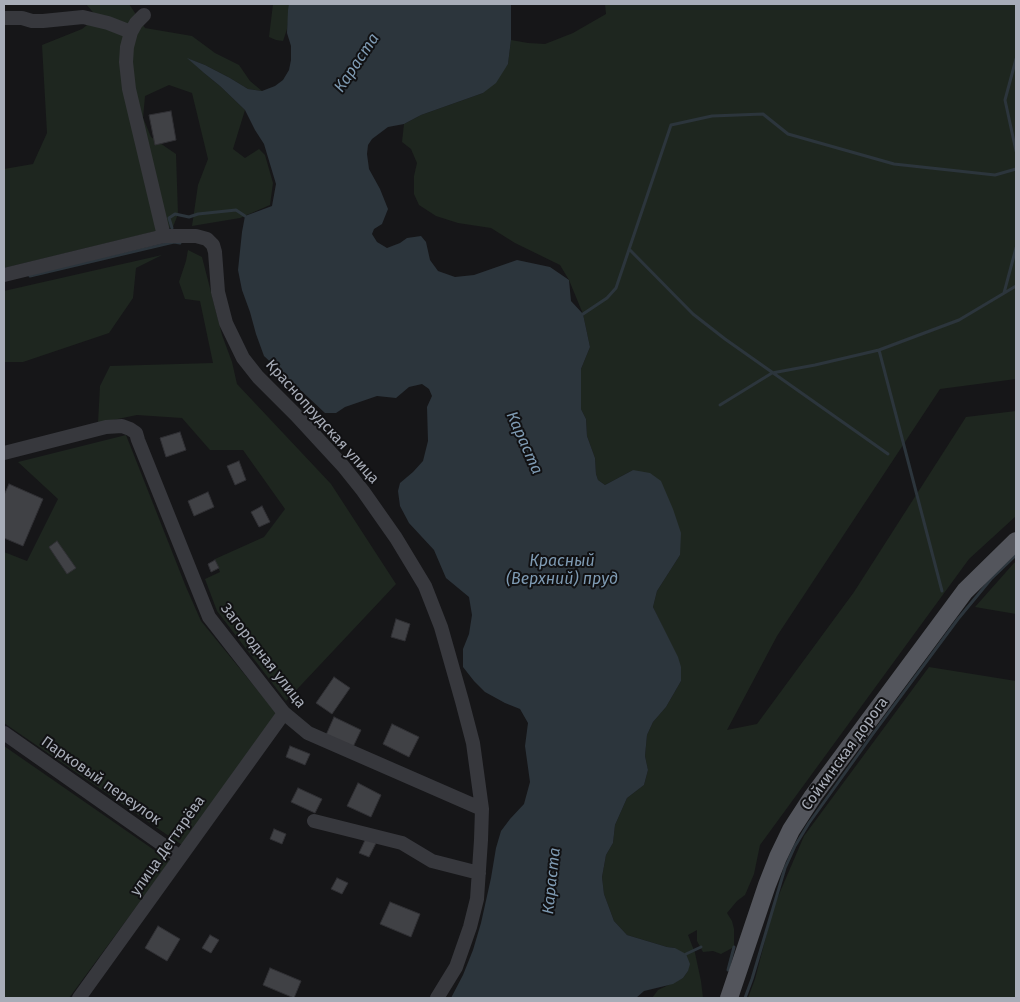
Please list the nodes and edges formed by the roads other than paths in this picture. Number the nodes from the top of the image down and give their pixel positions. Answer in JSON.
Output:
{"nodes":[{"id":1,"x":144,"y":15,"type":"dead end"},
{"id":2,"x":4,"y":18,"type":"edge"},
{"id":3,"x":131,"y":32,"type":"junction"},
{"id":4,"x":164,"y":236,"type":"junction"},
{"id":5,"x":4,"y":275,"type":"edge"},
{"id":6,"x":4,"y":453,"type":"edge"},
{"id":7,"x":1016,"y":541,"type":"edge"},
{"id":8,"x":284,"y":713,"type":"junction"},
{"id":9,"x":4,"y":733,"type":"edge"},
{"id":10,"x":482,"y":809,"type":"junction"},
{"id":11,"x":314,"y":821,"type":"dead end"},
{"id":12,"x":180,"y":857,"type":"junction"},
{"id":13,"x":479,"y":873,"type":"junction"},
{"id":14,"x":79,"y":998,"type":"edge"},
{"id":15,"x":437,"y":998,"type":"edge"},
{"id":16,"x":728,"y":998,"type":"edge"}],
"edges":[{"from":1,"to":3,"type":"street"},
{"from":2,"to":3,"type":"street"},
{"from":3,"to":4,"type":"street"},
{"from":4,"to":5,"type":"street"},
{"from":4,"to":10,"type":"street","name":"Краснопрудская улица"},
{"from":6,"to":8,"type":"street","name":"Загородная улица"},
{"from":7,"to":16,"type":"main road","name":"Сойкинская дорога"},
{"from":8,"to":10,"type":"street","name":"Загородная улица"},
{"from":8,"to":12,"type":"street","name":"улица Дегтярёва"},
{"from":9,"to":12,"type":"street","name":"Парковый переулок"},
{"from":10,"to":13,"type":"street","name":"Краснопрудская улица"},
{"from":11,"to":13,"type":"street"},
{"from":12,"to":14,"type":"street","name":"улица Дегтярёва"},
{"from":13,"to":15,"type":"street","name":"Краснопрудская улица"}]}
